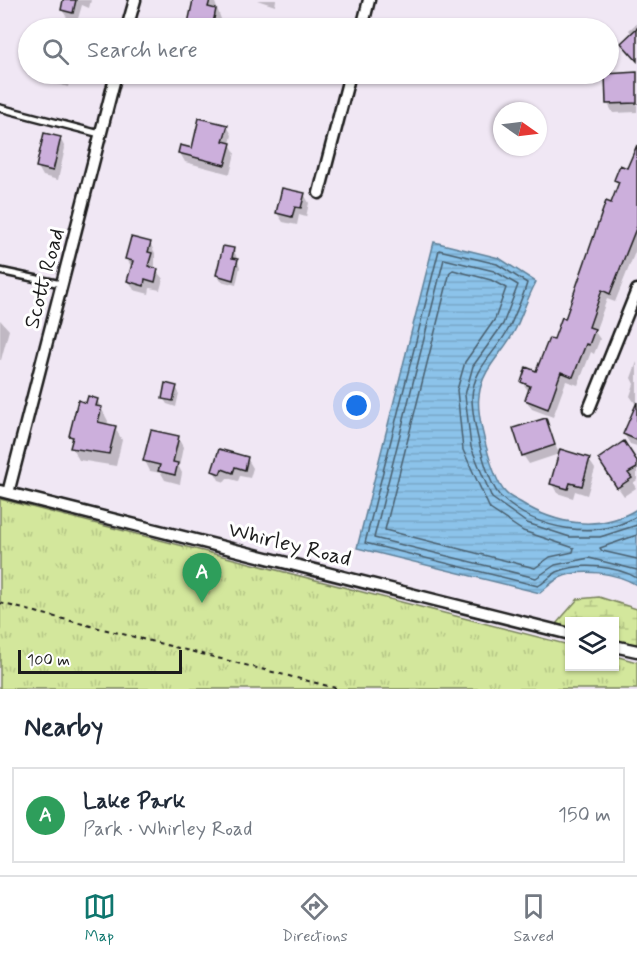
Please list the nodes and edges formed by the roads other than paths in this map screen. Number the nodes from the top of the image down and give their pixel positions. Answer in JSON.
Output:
{"nodes":[{"id":1,"x":135,"y":0,"type":"edge"},
{"id":2,"x":369,"y":0,"type":"edge"},
{"id":3,"x":130,"y":18,"type":"edge"},
{"id":4,"x":364,"y":18,"type":"edge"},
{"id":5,"x":113,"y":84,"type":"edge"},
{"id":6,"x":347,"y":84,"type":"edge"},
{"id":7,"x":0,"y":108,"type":"edge"},
{"id":8,"x":100,"y":134,"type":"junction"},
{"id":9,"x":319,"y":193,"type":"dead end"},
{"id":10,"x":0,"y":271,"type":"edge"},
{"id":11,"x":61,"y":284,"type":"junction"},
{"id":12,"x":637,"y":290,"type":"edge"},
{"id":13,"x":589,"y":410,"type":"dead end"},
{"id":14,"x":4,"y":492,"type":"edge"},
{"id":15,"x":565,"y":633,"type":"edge"},
{"id":16,"x":619,"y":647,"type":"edge"},
{"id":17,"x":637,"y":651,"type":"edge"}],
"edges":[{"from":1,"to":3,"type":"street"},
{"from":2,"to":4,"type":"street"},
{"from":5,"to":8,"type":"street","name":"Scott Road"},
{"from":6,"to":9,"type":"street"},
{"from":7,"to":8,"type":"lane"},
{"from":8,"to":11,"type":"street","name":"Scott Road"},
{"from":10,"to":11,"type":"lane"},
{"from":11,"to":14,"type":"street","name":"Scott Road"},
{"from":12,"to":13,"type":"street"},
{"from":14,"to":15,"type":"street","name":"Whirley Road"},
{"from":16,"to":17,"type":"street"}]}
